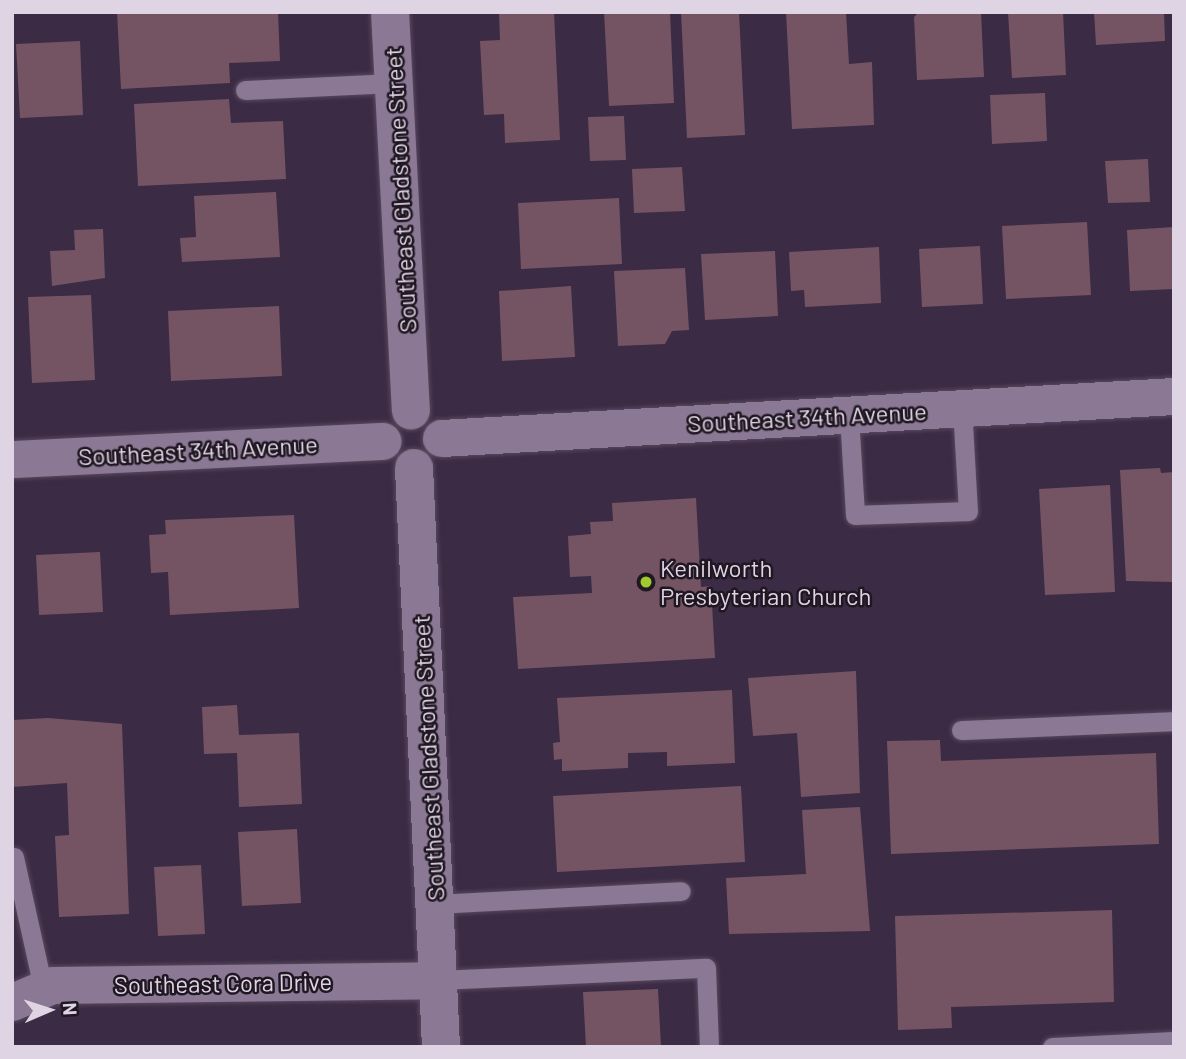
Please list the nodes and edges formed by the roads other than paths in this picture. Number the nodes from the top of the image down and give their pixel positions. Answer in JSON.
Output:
{"nodes":[{"id":1,"x":390,"y":12,"type":"edge"},
{"id":2,"x":394,"y":83,"type":"junction"},
{"id":3,"x":245,"y":90,"type":"dead end"},
{"id":4,"x":1174,"y":396,"type":"edge"},
{"id":5,"x":962,"y":408,"type":"junction"},
{"id":6,"x":411,"y":410,"type":"junction"},
{"id":7,"x":849,"y":416,"type":"junction"},
{"id":8,"x":441,"y":438,"type":"junction"},
{"id":9,"x":383,"y":441,"type":"junction"},
{"id":10,"x":12,"y":459,"type":"edge"},
{"id":11,"x":414,"y":468,"type":"junction"},
{"id":12,"x":1174,"y":721,"type":"edge"},
{"id":13,"x":961,"y":730,"type":"dead end"},
{"id":14,"x":14,"y":857,"type":"dead end"},
{"id":15,"x":681,"y":891,"type":"dead end"},
{"id":16,"x":435,"y":904,"type":"junction"},
{"id":17,"x":438,"y":980,"type":"junction"},
{"id":18,"x":28,"y":995,"type":"edge"},
{"id":19,"x":1174,"y":1041,"type":"edge"},
{"id":20,"x":441,"y":1047,"type":"edge"},
{"id":21,"x":709,"y":1047,"type":"edge"},
{"id":22,"x":1052,"y":1047,"type":"edge"}],
"edges":[{"from":1,"to":2,"type":"street","name":"Southeast Gladstone Street"},
{"from":2,"to":3,"type":"lane"},
{"from":2,"to":6,"type":"street","name":"Southeast Gladstone Street"},
{"from":4,"to":5,"type":"street","name":"Southeast 34th Avenue"},
{"from":5,"to":7,"type":"street","name":"Southeast 34th Avenue"},
{"from":5,"to":7,"type":"lane"},
{"from":6,"to":8,"type":"street"},
{"from":6,"to":9,"type":"street"},
{"from":7,"to":8,"type":"street","name":"Southeast 34th Avenue"},
{"from":8,"to":11,"type":"street"},
{"from":9,"to":10,"type":"street","name":"Southeast 34th Avenue"},
{"from":9,"to":11,"type":"street"},
{"from":11,"to":16,"type":"street","name":"Southeast Gladstone Street"},
{"from":12,"to":13,"type":"lane"},
{"from":14,"to":18,"type":"lane"},
{"from":15,"to":16,"type":"lane"},
{"from":16,"to":17,"type":"street","name":"Southeast Gladstone Street"},
{"from":17,"to":18,"type":"street","name":"Southeast Cora Drive"},
{"from":17,"to":20,"type":"street","name":"Southeast Gladstone Street"},
{"from":17,"to":21,"type":"lane"},
{"from":19,"to":22,"type":"lane"}]}
